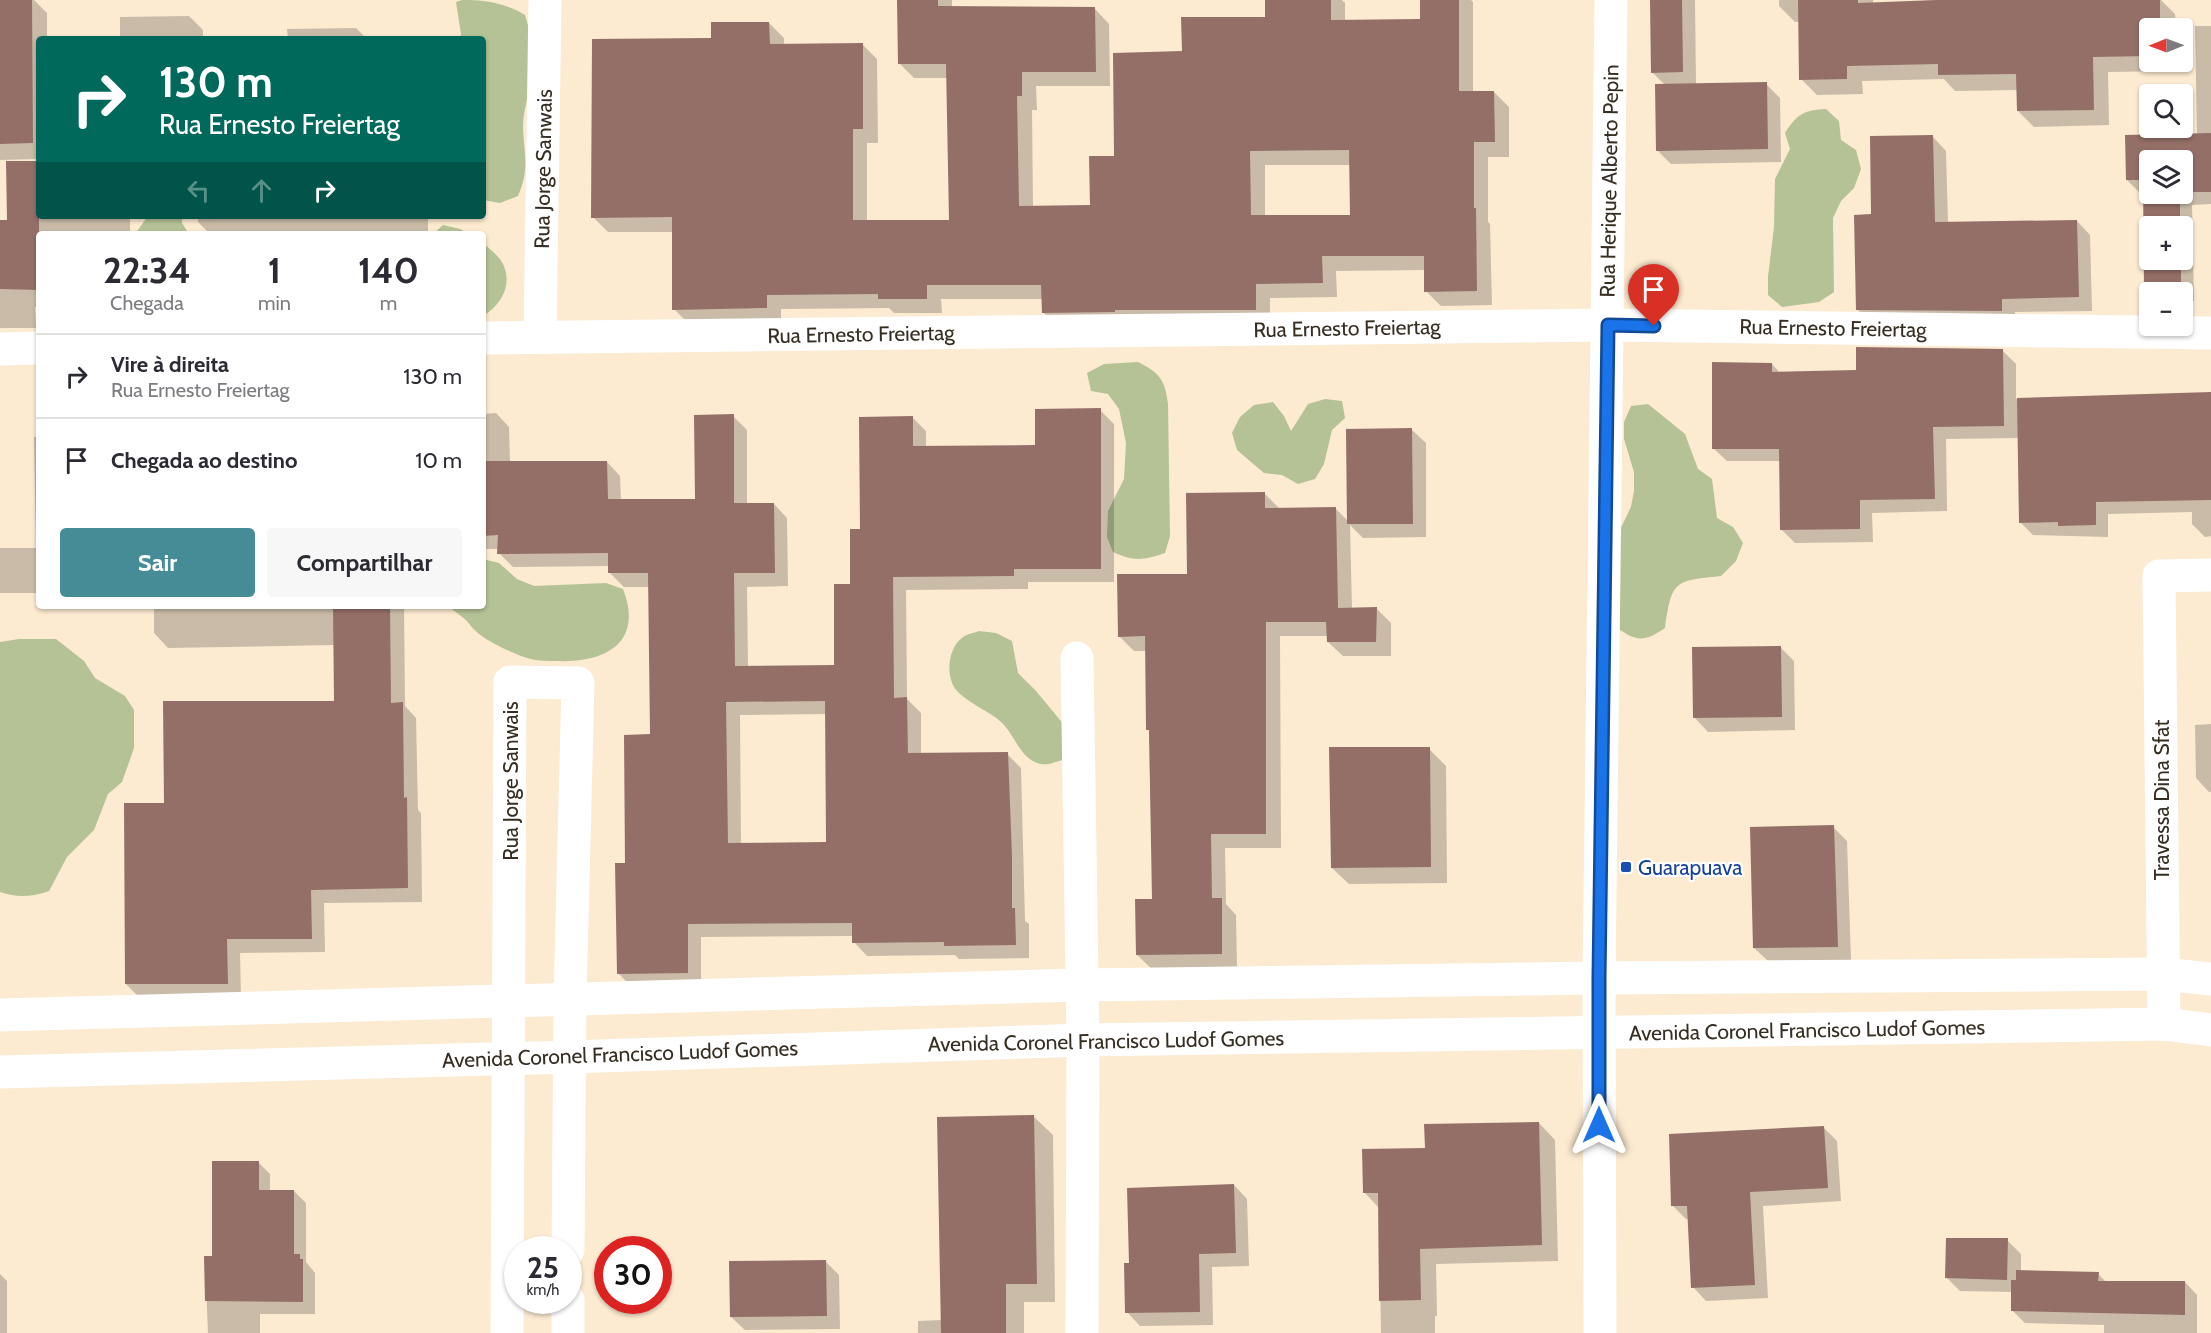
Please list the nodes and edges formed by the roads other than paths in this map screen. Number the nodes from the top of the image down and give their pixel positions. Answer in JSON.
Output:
{"nodes":[{"id":1,"x":545,"y":0,"type":"edge"},
{"id":2,"x":1611,"y":0,"type":"edge"},
{"id":3,"x":1608,"y":325,"type":"junction"},
{"id":4,"x":2211,"y":333,"type":"edge"},
{"id":5,"x":540,"y":337,"type":"junction"},
{"id":6,"x":486,"y":338,"type":"edge"},
{"id":7,"x":36,"y":348,"type":"edge"},
{"id":8,"x":0,"y":349,"type":"edge"},
{"id":9,"x":2211,"y":575,"type":"edge"},
{"id":10,"x":1077,"y":658,"type":"dead end"},
{"id":11,"x":2163,"y":974,"type":"junction"},
{"id":12,"x":1599,"y":978,"type":"junction"},
{"id":13,"x":2211,"y":979,"type":"edge"},
{"id":14,"x":1081,"y":985,"type":"junction"},
{"id":15,"x":570,"y":1000,"type":"junction"},
{"id":16,"x":509,"y":1002,"type":"junction"},
{"id":17,"x":0,"y":1015,"type":"edge"},
{"id":18,"x":2164,"y":1024,"type":"junction"},
{"id":19,"x":2211,"y":1030,"type":"edge"},
{"id":20,"x":1599,"y":1033,"type":"junction"},
{"id":21,"x":1083,"y":1040,"type":"junction"},
{"id":22,"x":570,"y":1057,"type":"junction"},
{"id":23,"x":510,"y":1058,"type":"junction"},
{"id":24,"x":0,"y":1072,"type":"edge"},
{"id":25,"x":568,"y":1236,"type":"edge"},
{"id":26,"x":568,"y":1314,"type":"edge"},
{"id":27,"x":507,"y":1333,"type":"edge"},
{"id":28,"x":568,"y":1333,"type":"edge"},
{"id":29,"x":1082,"y":1333,"type":"edge"},
{"id":30,"x":1600,"y":1333,"type":"edge"}],
"edges":[{"from":1,"to":5,"type":"street","name":"Rua Jorge Sanwais"},
{"from":2,"to":3,"type":"street","name":"Rua Herique Alberto Pepin"},
{"from":3,"to":4,"type":"street","name":"Rua Ernesto Freiertag"},
{"from":3,"to":5,"type":"street","name":"Rua Ernesto Freiertag"},
{"from":3,"to":12,"type":"street","name":"Rua Herique Alberto Pepin"},
{"from":5,"to":6,"type":"street","name":"Rua Ernesto Freiertag"},
{"from":7,"to":8,"type":"street"},
{"from":9,"to":11,"type":"street","name":"Travessa Dina Sfat"},
{"from":10,"to":14,"type":"street"},
{"from":11,"to":12,"type":"street"},
{"from":11,"to":13,"type":"street"},
{"from":11,"to":18,"type":"street","name":"Travessa Dina Sfat"},
{"from":12,"to":14,"type":"street"},
{"from":12,"to":20,"type":"street","name":"Rua Herique Alberto Pepin"},
{"from":14,"to":15,"type":"street"},
{"from":14,"to":21,"type":"street"},
{"from":15,"to":16,"type":"street"},
{"from":15,"to":16,"type":"street","name":"Rua Jorge Sanwais"},
{"from":15,"to":22,"type":"street","name":"Rua Jorge Sanwais"},
{"from":16,"to":17,"type":"street"},
{"from":16,"to":23,"type":"street","name":"Rua Jorge Sanwais"},
{"from":18,"to":19,"type":"street","name":"Avenida Coronel Francisco Ludof Gomes"},
{"from":18,"to":20,"type":"street","name":"Avenida Coronel Francisco Ludof Gomes"},
{"from":20,"to":21,"type":"street","name":"Avenida Coronel Francisco Ludof Gomes"},
{"from":20,"to":30,"type":"street","name":"Rua Herique Alberto Pepin"},
{"from":21,"to":22,"type":"street","name":"Avenida Coronel Francisco Ludof Gomes"},
{"from":21,"to":29,"type":"street"},
{"from":22,"to":23,"type":"street","name":"Avenida Coronel Francisco Ludof Gomes"},
{"from":22,"to":25,"type":"street","name":"Rua Jorge Sanwais"},
{"from":23,"to":24,"type":"street","name":"Avenida Coronel Francisco Ludof Gomes"},
{"from":23,"to":27,"type":"street","name":"Rua Jorge Sanwais"},
{"from":26,"to":28,"type":"street"}]}
